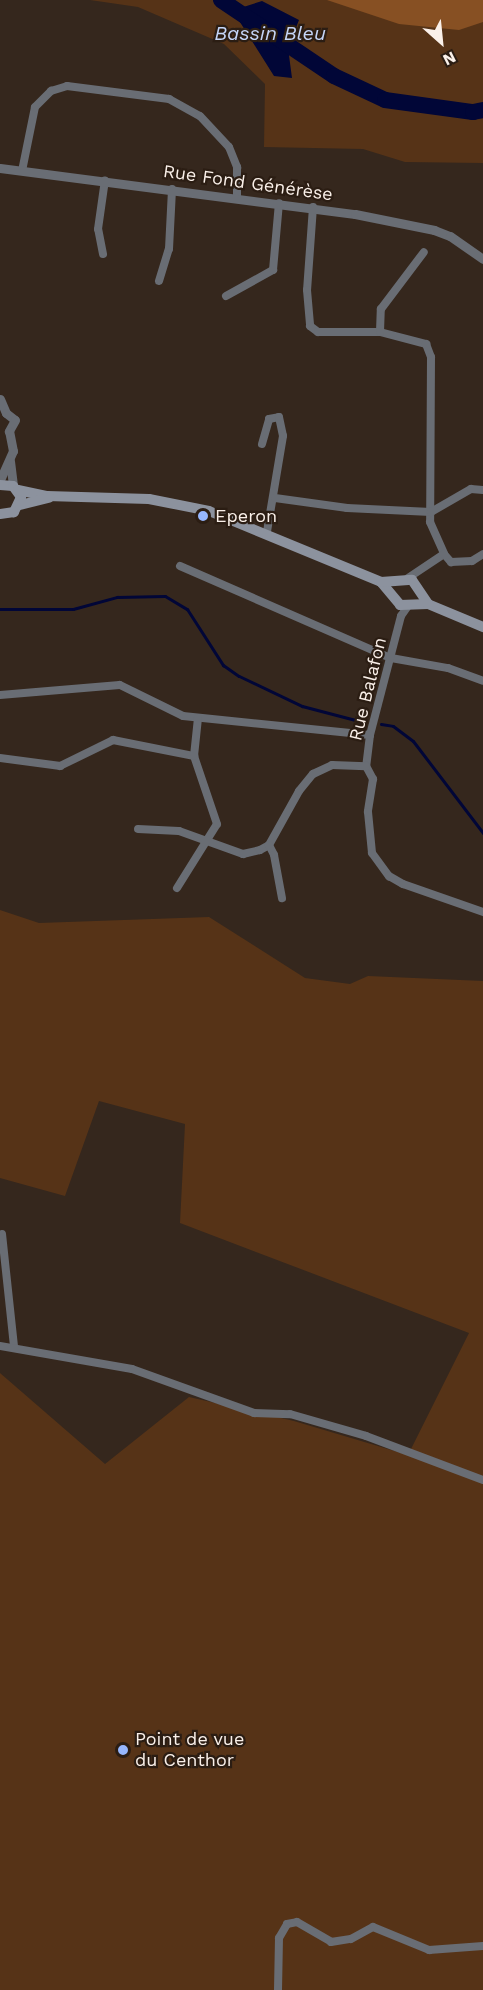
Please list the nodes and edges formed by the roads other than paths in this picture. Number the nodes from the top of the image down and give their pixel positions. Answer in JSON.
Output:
{"nodes":[{"id":1,"x":0,"y":168,"type":"edge"},
{"id":2,"x":22,"y":171,"type":"junction"},
{"id":3,"x":105,"y":180,"type":"junction"},
{"id":4,"x":172,"y":189,"type":"junction"},
{"id":5,"x":237,"y":198,"type":"junction"},
{"id":6,"x":279,"y":203,"type":"junction"},
{"id":7,"x":314,"y":207,"type":"junction"},
{"id":8,"x":424,"y":252,"type":"dead end"},
{"id":9,"x":103,"y":254,"type":"dead end"},
{"id":10,"x":483,"y":259,"type":"edge"},
{"id":11,"x":159,"y":281,"type":"dead end"},
{"id":12,"x":226,"y":296,"type":"dead end"},
{"id":13,"x":380,"y":332,"type":"junction"},
{"id":14,"x":0,"y":399,"type":"edge"},
{"id":15,"x":3,"y":414,"type":"edge"},
{"id":16,"x":4,"y":430,"type":"edge"},
{"id":17,"x":262,"y":444,"type":"dead end"},
{"id":18,"x":10,"y":461,"type":"junction"},
{"id":19,"x":0,"y":480,"type":"edge"},
{"id":20,"x":0,"y":485,"type":"edge"},
{"id":21,"x":15,"y":488,"type":"junction"},
{"id":22,"x":483,"y":490,"type":"edge"},
{"id":23,"x":61,"y":496,"type":"junction"},
{"id":24,"x":275,"y":498,"type":"junction"},
{"id":25,"x":20,"y":505,"type":"junction"},
{"id":26,"x":431,"y":512,"type":"junction"},
{"id":27,"x":0,"y":514,"type":"edge"},
{"id":28,"x":267,"y":532,"type":"junction"},
{"id":29,"x":444,"y":554,"type":"junction"},
{"id":30,"x":483,"y":555,"type":"edge"},
{"id":31,"x":180,"y":566,"type":"dead end"},
{"id":32,"x":420,"y":571,"type":"junction"},
{"id":33,"x":408,"y":578,"type":"junction"},
{"id":34,"x":397,"y":581,"type":"junction"},
{"id":35,"x":381,"y":582,"type":"junction"},
{"id":36,"x":419,"y":589,"type":"junction"},
{"id":37,"x":403,"y":601,"type":"junction"},
{"id":38,"x":428,"y":604,"type":"junction"},
{"id":39,"x":483,"y":627,"type":"edge"},
{"id":40,"x":392,"y":658,"type":"junction"},
{"id":41,"x":483,"y":681,"type":"edge"},
{"id":42,"x":0,"y":694,"type":"edge"},
{"id":43,"x":198,"y":718,"type":"junction"},
{"id":44,"x":370,"y":735,"type":"junction"},
{"id":45,"x":194,"y":756,"type":"junction"},
{"id":46,"x":0,"y":758,"type":"edge"},
{"id":47,"x":366,"y":766,"type":"junction"},
{"id":48,"x":138,"y":829,"type":"dead end"},
{"id":49,"x":209,"y":842,"type":"junction"},
{"id":50,"x":269,"y":845,"type":"junction"},
{"id":51,"x":177,"y":888,"type":"dead end"},
{"id":52,"x":282,"y":898,"type":"dead end"},
{"id":53,"x":483,"y":912,"type":"edge"},
{"id":54,"x":2,"y":1234,"type":"dead end"},
{"id":55,"x":0,"y":1346,"type":"edge"},
{"id":56,"x":14,"y":1347,"type":"junction"},
{"id":57,"x":483,"y":1480,"type":"edge"},
{"id":58,"x":483,"y":1946,"type":"edge"},
{"id":59,"x":278,"y":1990,"type":"edge"}],
"edges":[{"from":1,"to":2,"type":"street","name":"Rue Fond Générèse"},
{"from":2,"to":3,"type":"street","name":"Rue Fond Générèse"},
{"from":2,"to":5,"type":"street"},
{"from":3,"to":4,"type":"street","name":"Rue Fond Générèse"},
{"from":3,"to":9,"type":"street"},
{"from":4,"to":5,"type":"street","name":"Rue Fond Générèse"},
{"from":4,"to":11,"type":"street"},
{"from":5,"to":6,"type":"street","name":"Rue Fond Générèse"},
{"from":6,"to":7,"type":"street","name":"Rue Fond Générèse"},
{"from":6,"to":12,"type":"street"},
{"from":7,"to":10,"type":"street","name":"Rue Fond Générèse"},
{"from":7,"to":13,"type":"street"},
{"from":8,"to":13,"type":"street"},
{"from":13,"to":26,"type":"street"},
{"from":14,"to":15,"type":"street"},
{"from":15,"to":16,"type":"street"},
{"from":16,"to":18,"type":"street"},
{"from":17,"to":24,"type":"street"},
{"from":18,"to":19,"type":"street"},
{"from":18,"to":21,"type":"street"},
{"from":20,"to":21,"type":"main road"},
{"from":21,"to":23,"type":"main road"},
{"from":21,"to":25,"type":"main road"},
{"from":22,"to":26,"type":"street"},
{"from":23,"to":25,"type":"main road"},
{"from":23,"to":28,"type":"main road"},
{"from":24,"to":26,"type":"street"},
{"from":24,"to":28,"type":"street"},
{"from":25,"to":27,"type":"main road"},
{"from":26,"to":29,"type":"street"},
{"from":28,"to":35,"type":"main road"},
{"from":29,"to":30,"type":"street"},
{"from":29,"to":32,"type":"street"},
{"from":31,"to":40,"type":"street"},
{"from":32,"to":33,"type":"street"},
{"from":32,"to":36,"type":"street"},
{"from":33,"to":34,"type":"main road"},
{"from":33,"to":36,"type":"main road"},
{"from":34,"to":35,"type":"main road"},
{"from":34,"to":37,"type":"main road"},
{"from":35,"to":37,"type":"main road"},
{"from":36,"to":37,"type":"main road"},
{"from":36,"to":38,"type":"main road"},
{"from":37,"to":38,"type":"main road"},
{"from":37,"to":40,"type":"street","name":"Rue Balafon"},
{"from":38,"to":39,"type":"main road"},
{"from":40,"to":41,"type":"street"},
{"from":40,"to":44,"type":"street","name":"Rue Balafon"},
{"from":42,"to":43,"type":"street"},
{"from":43,"to":44,"type":"street"},
{"from":43,"to":45,"type":"street"},
{"from":44,"to":47,"type":"street","name":"Rue Balafon"},
{"from":45,"to":46,"type":"street"},
{"from":45,"to":49,"type":"street"},
{"from":47,"to":50,"type":"street"},
{"from":47,"to":53,"type":"street","name":"Rue Balafon"},
{"from":48,"to":49,"type":"street"},
{"from":49,"to":50,"type":"street"},
{"from":49,"to":51,"type":"street"},
{"from":50,"to":52,"type":"street"},
{"from":54,"to":56,"type":"street"},
{"from":55,"to":56,"type":"street"},
{"from":56,"to":57,"type":"street"},
{"from":58,"to":59,"type":"street"}]}
